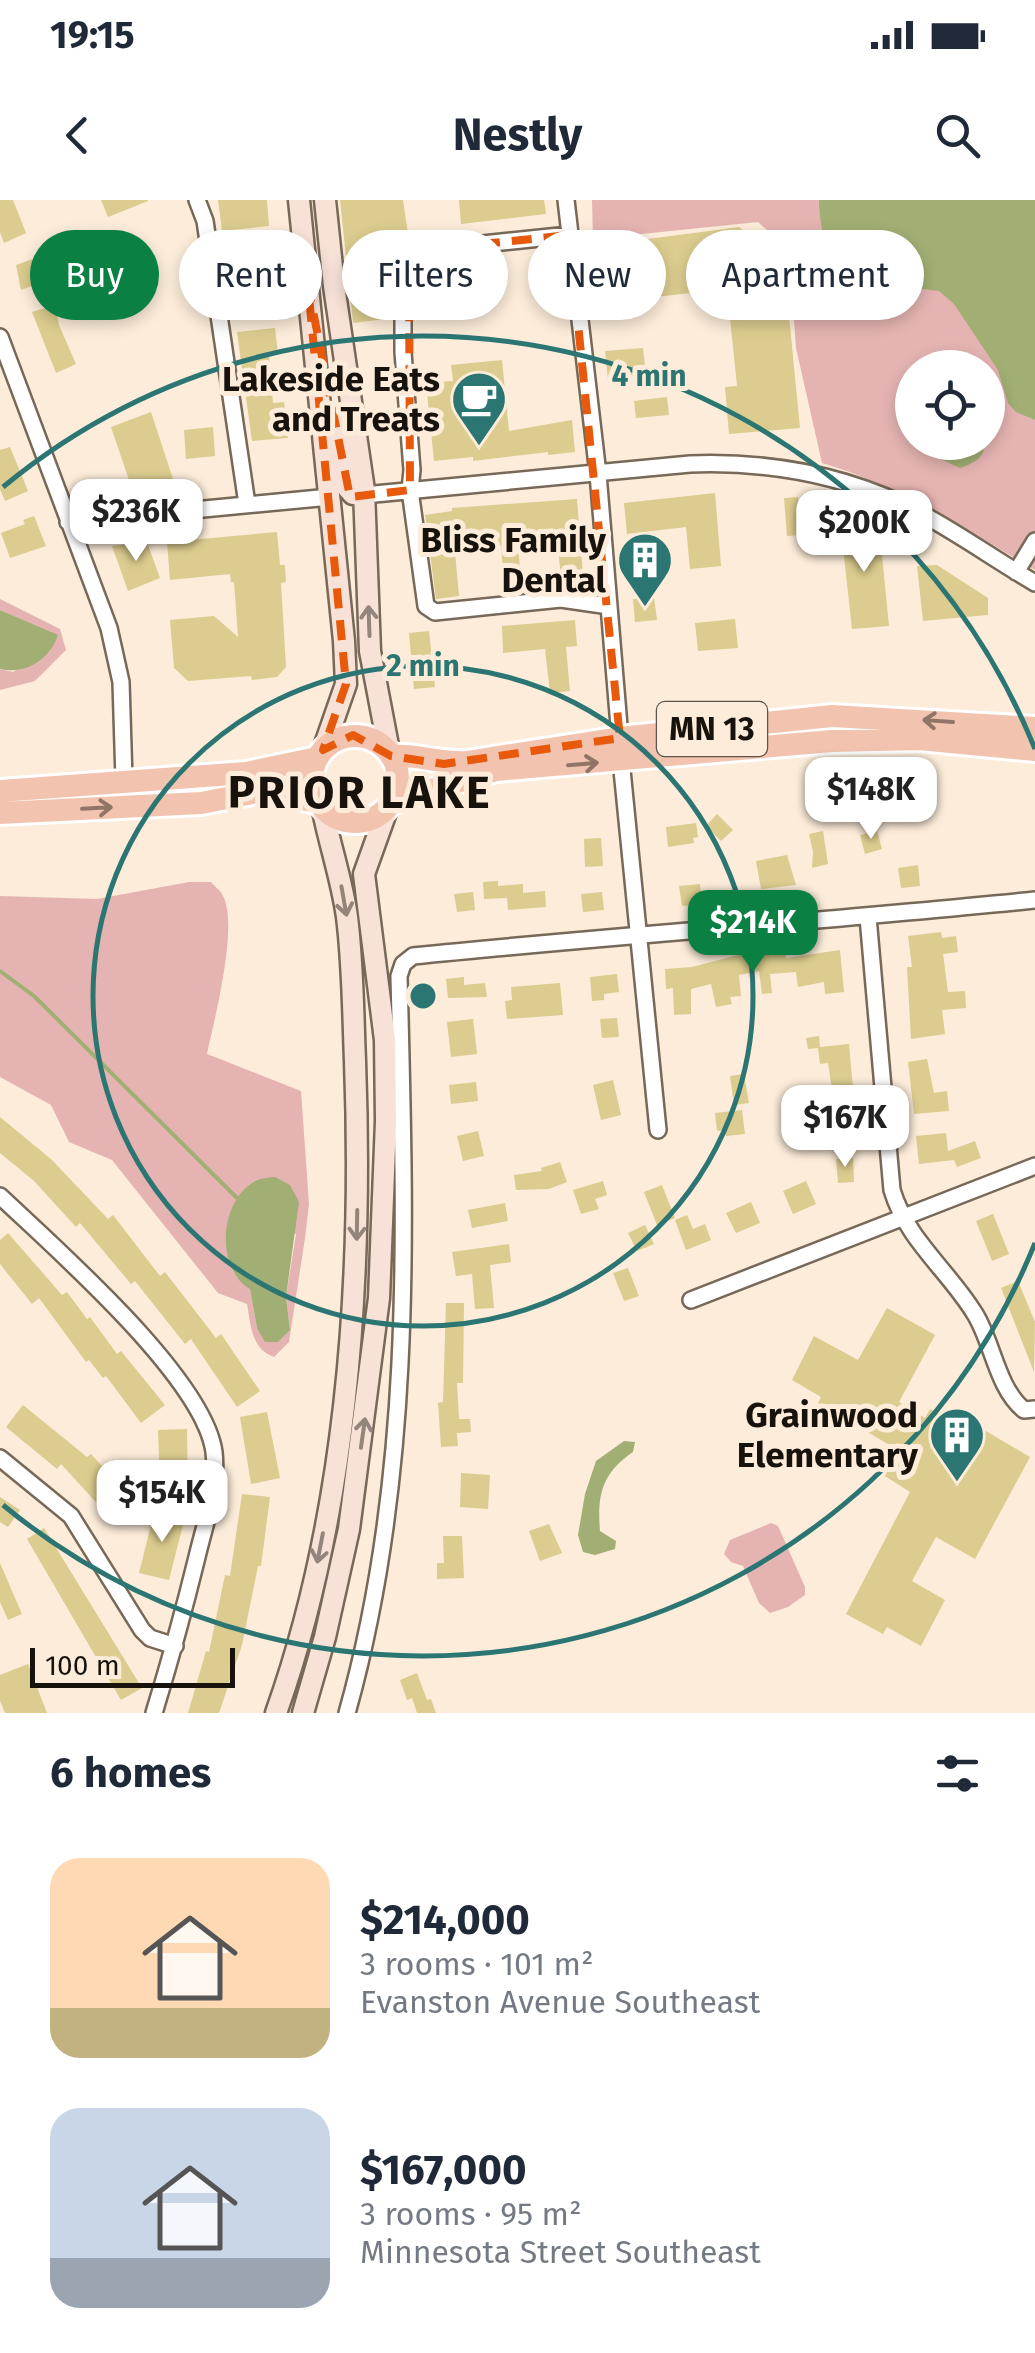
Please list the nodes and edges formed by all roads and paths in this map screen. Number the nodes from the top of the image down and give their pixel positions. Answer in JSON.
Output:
{"nodes":[{"id":1,"x":197,"y":200,"type":"edge"},
{"id":2,"x":299,"y":200,"type":"edge"},
{"id":3,"x":324,"y":200,"type":"edge"},
{"id":4,"x":566,"y":200,"type":"edge"},
{"id":5,"x":302,"y":230,"type":"edge"},
{"id":6,"x":568,"y":230,"type":"edge"},
{"id":7,"x":528,"y":240,"type":"edge"},
{"id":8,"x":312,"y":320,"type":"edge"},
{"id":9,"x":318,"y":320,"type":"edge"},
{"id":10,"x":579,"y":320,"type":"edge"},
{"id":11,"x":0,"y":338,"type":"edge"},
{"id":12,"x":598,"y":474,"type":"junction"},
{"id":13,"x":410,"y":490,"type":"junction"},
{"id":14,"x":364,"y":496,"type":"junction"},
{"id":15,"x":330,"y":497,"type":"junction"},
{"id":16,"x":247,"y":504,"type":"junction"},
{"id":17,"x":68,"y":522,"type":"junction"},
{"id":18,"x":1035,"y":541,"type":"edge"},
{"id":19,"x":1016,"y":572,"type":"junction"},
{"id":20,"x":1035,"y":583,"type":"edge"},
{"id":21,"x":609,"y":606,"type":"junction"},
{"id":22,"x":1035,"y":728,"type":"edge"},
{"id":23,"x":621,"y":750,"type":"junction"},
{"id":24,"x":1035,"y":750,"type":"edge"},
{"id":25,"x":320,"y":754,"type":"junction"},
{"id":26,"x":390,"y":754,"type":"junction"},
{"id":27,"x":124,"y":780,"type":"junction"},
{"id":28,"x":0,"y":792,"type":"edge"},
{"id":29,"x":320,"y":804,"type":"junction"},
{"id":30,"x":389,"y":805,"type":"junction"},
{"id":31,"x":0,"y":813,"type":"edge"},
{"id":32,"x":1035,"y":900,"type":"edge"},
{"id":33,"x":868,"y":916,"type":"junction"},
{"id":34,"x":640,"y":932,"type":"junction"},
{"id":35,"x":658,"y":1130,"type":"dead end"},
{"id":36,"x":1035,"y":1166,"type":"edge"},
{"id":37,"x":0,"y":1196,"type":"edge"},
{"id":38,"x":900,"y":1217,"type":"junction"},
{"id":39,"x":691,"y":1300,"type":"dead end"},
{"id":40,"x":1029,"y":1410,"type":"edge"},
{"id":41,"x":0,"y":1458,"type":"edge"},
{"id":42,"x":175,"y":1646,"type":"junction"},
{"id":43,"x":154,"y":1713,"type":"edge"},
{"id":44,"x":276,"y":1713,"type":"edge"},
{"id":45,"x":303,"y":1713,"type":"edge"},
{"id":46,"x":347,"y":1713,"type":"edge"}],
"edges":[{"from":1,"to":16,"type":"street"},
{"from":2,"to":5,"type":"main road"},
{"from":3,"to":14,"type":"main road"},
{"from":4,"to":6,"type":"street"},
{"from":7,"to":13,"type":"street"},
{"from":8,"to":15,"type":"main road"},
{"from":9,"to":14,"type":"main road"},
{"from":10,"to":12,"type":"street"},
{"from":11,"to":17,"type":"street"},
{"from":12,"to":13,"type":"street"},
{"from":12,"to":19,"type":"street"},
{"from":12,"to":21,"type":"street"},
{"from":13,"to":14,"type":"street"},
{"from":13,"to":21,"type":"street"},
{"from":26,"to":14,"type":"main road","one_way":true},
{"from":15,"to":16,"type":"street"},
{"from":15,"to":25,"type":"main road"},
{"from":16,"to":17,"type":"street"},
{"from":17,"to":27,"type":"street"},
{"from":18,"to":19,"type":"street"},
{"from":19,"to":20,"type":"street"},
{"from":21,"to":23,"type":"street"},
{"from":22,"to":23,"type":"main road","number":"MN 13","one_way":true},
{"from":23,"to":24,"type":"main road","number":"MN 13"},
{"from":23,"to":26,"type":"main road","number":"MN 13"},
{"from":30,"to":23,"type":"main road","number":"MN 13","one_way":true},
{"from":23,"to":34,"type":"street"},
{"from":25,"to":26,"type":"main road"},
{"from":25,"to":27,"type":"main road"},
{"from":25,"to":29,"type":"main road"},
{"from":26,"to":30,"type":"main road"},
{"from":27,"to":28,"type":"main road"},
{"from":29,"to":30,"type":"main road"},
{"from":31,"to":29,"type":"main road","one_way":true},
{"from":29,"to":44,"type":"main road","one_way":true},
{"from":45,"to":30,"type":"main road","one_way":true},
{"from":32,"to":33,"type":"street"},
{"from":33,"to":34,"type":"street"},
{"from":33,"to":38,"type":"street"},
{"from":34,"to":35,"type":"street"},
{"from":34,"to":46,"type":"street"},
{"from":36,"to":38,"type":"street"},
{"from":37,"to":42,"type":"street"},
{"from":38,"to":39,"type":"street"},
{"from":38,"to":40,"type":"street"},
{"from":41,"to":42,"type":"street"},
{"from":42,"to":43,"type":"street"}]}
